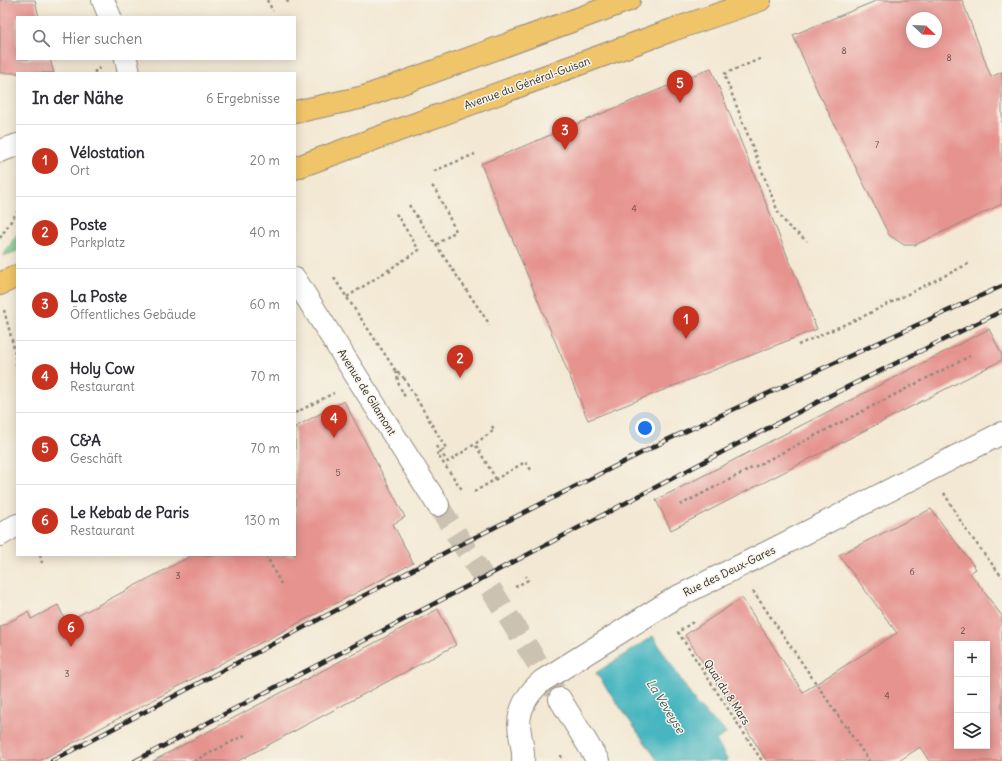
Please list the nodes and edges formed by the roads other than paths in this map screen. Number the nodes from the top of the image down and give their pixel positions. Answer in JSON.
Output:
{"nodes":[{"id":1,"x":103,"y":0,"type":"edge"},
{"id":2,"x":629,"y":0,"type":"edge"},
{"id":3,"x":760,"y":0,"type":"edge"},
{"id":4,"x":110,"y":16,"type":"edge"},
{"id":5,"x":126,"y":60,"type":"edge"},
{"id":6,"x":129,"y":72,"type":"edge"},
{"id":7,"x":296,"y":112,"type":"edge"},
{"id":8,"x":16,"y":145,"type":"edge"},
{"id":9,"x":0,"y":151,"type":"edge"},
{"id":10,"x":296,"y":168,"type":"edge"},
{"id":11,"x":16,"y":277,"type":"edge"},
{"id":12,"x":296,"y":281,"type":"edge"},
{"id":13,"x":1,"y":294,"type":"edge"},
{"id":14,"x":1002,"y":433,"type":"edge"},
{"id":15,"x":438,"y":505,"type":"tunnel mouth"},
{"id":16,"x":16,"y":526,"type":"edge"},
{"id":17,"x":0,"y":535,"type":"edge"},
{"id":18,"x":560,"y":699,"type":"tunnel mouth"},
{"id":19,"x":523,"y":761,"type":"edge"},
{"id":20,"x":598,"y":761,"type":"edge"}],
"edges":[{"from":1,"to":4,"type":"street"},
{"from":2,"to":7,"type":"main road"},
{"from":3,"to":10,"type":"main road","name":"Avenue du Général-Guisan"},
{"from":5,"to":6,"type":"street"},
{"from":8,"to":9,"type":"street"},
{"from":11,"to":13,"type":"main road"},
{"from":12,"to":15,"type":"street","name":"Avenue de Gilamont"},
{"from":14,"to":19,"type":"street","name":"Rue des Deux-Gares"},
{"from":16,"to":17,"type":"street"},
{"from":18,"to":20,"type":"street"}]}
